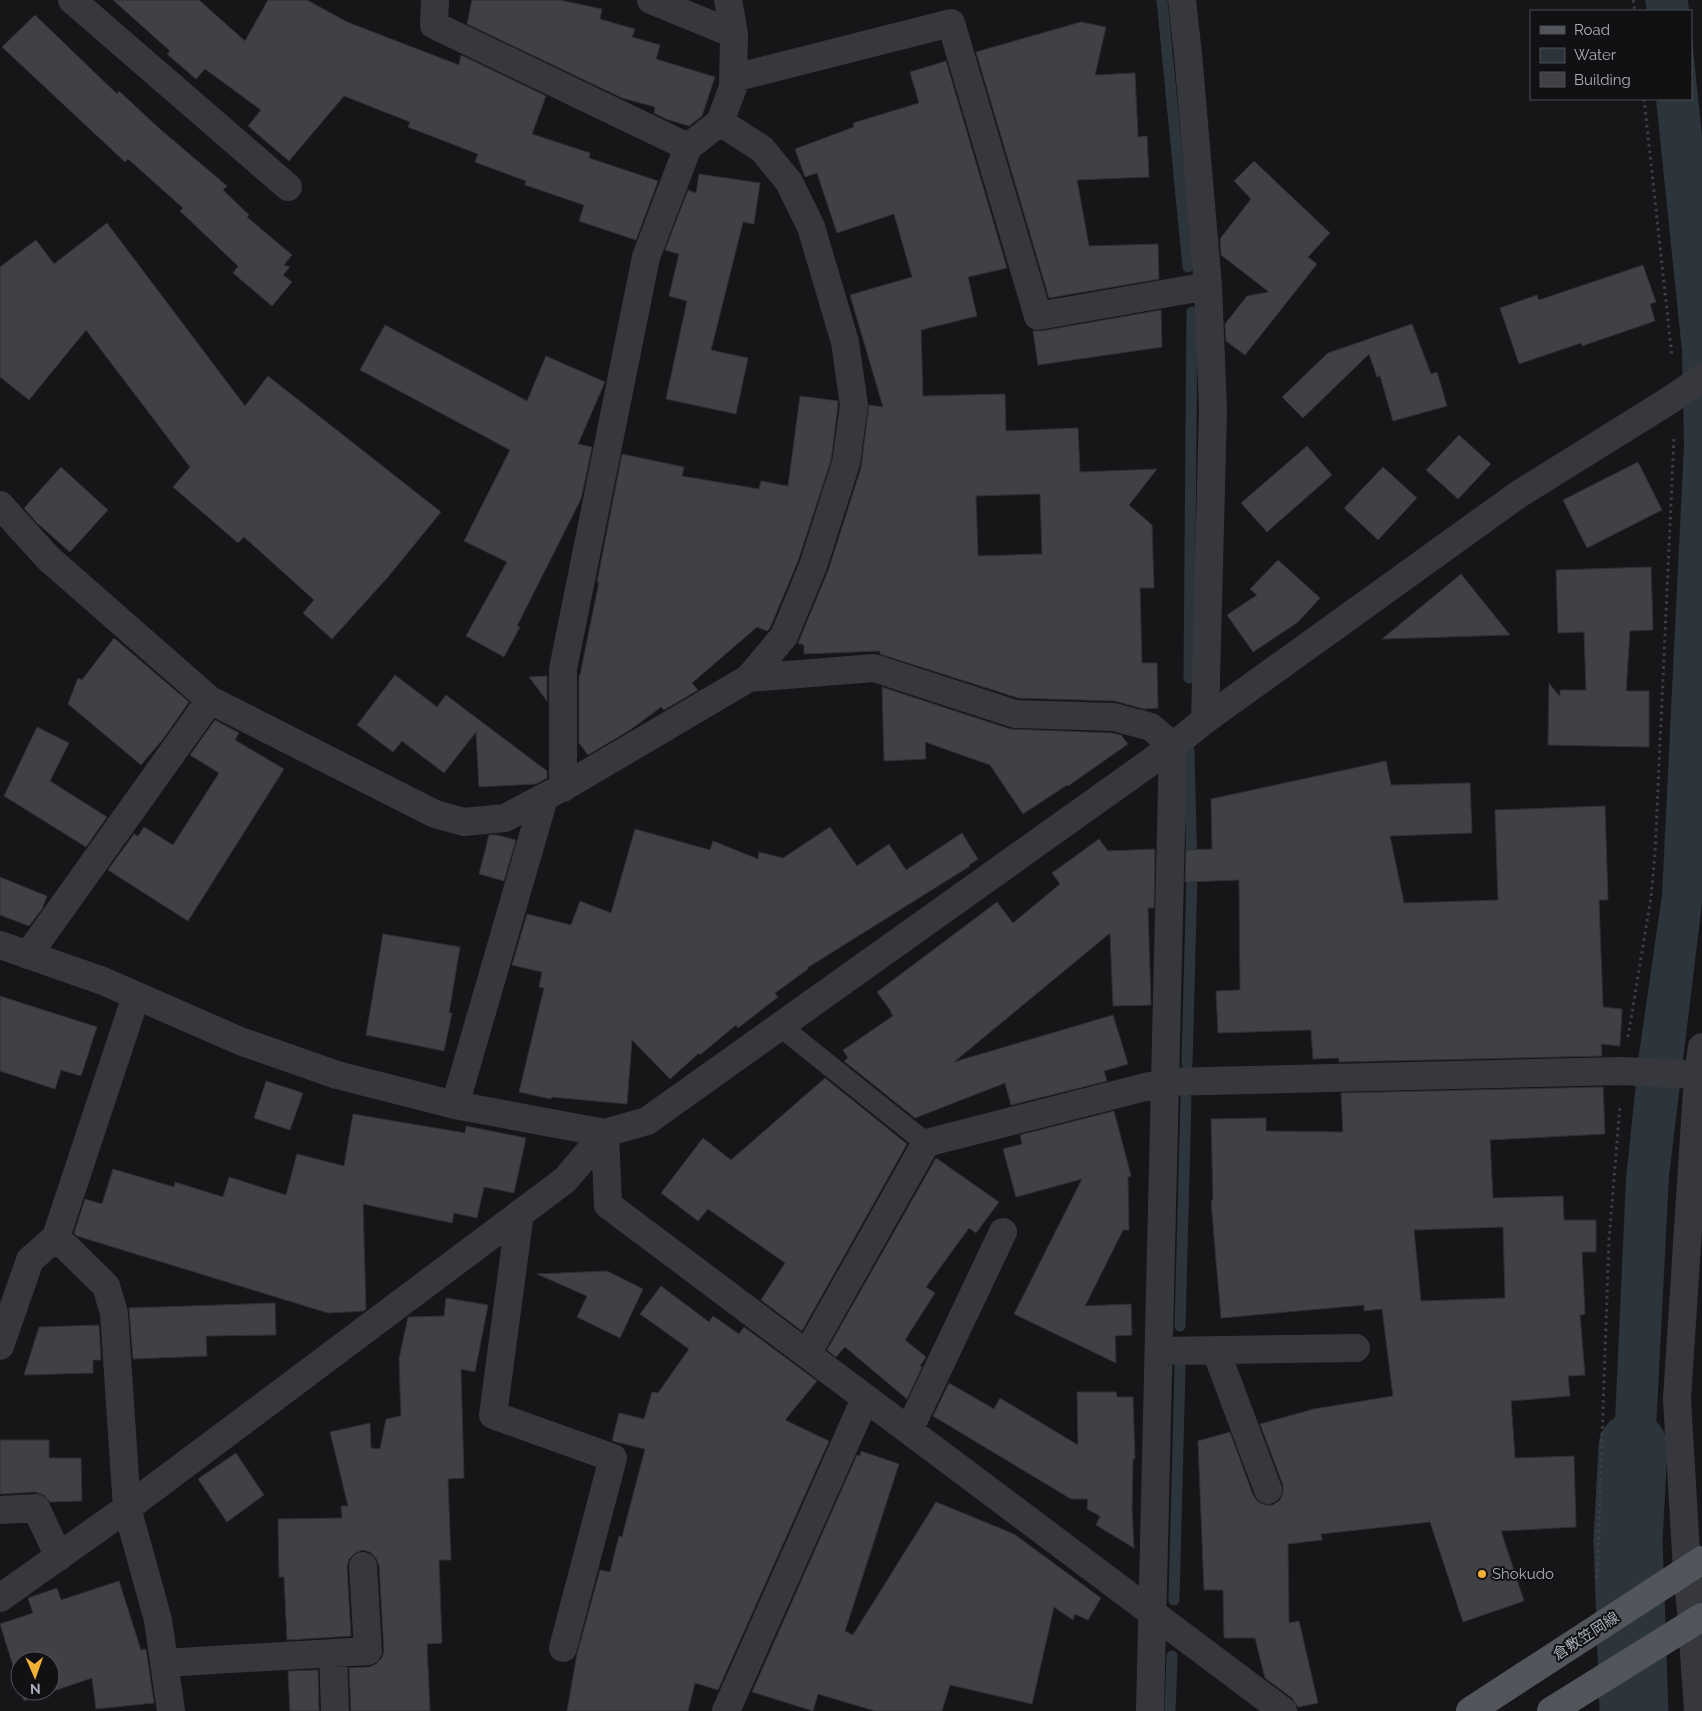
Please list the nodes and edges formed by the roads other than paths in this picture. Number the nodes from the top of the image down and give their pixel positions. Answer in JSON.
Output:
{"nodes":[{"id":1,"x":72,"y":0,"type":"edge"},
{"id":2,"x":435,"y":0,"type":"edge"},
{"id":3,"x":651,"y":0,"type":"edge"},
{"id":4,"x":728,"y":0,"type":"edge"},
{"id":5,"x":1182,"y":0,"type":"edge"},
{"id":6,"x":734,"y":34,"type":"junction"},
{"id":7,"x":734,"y":78,"type":"junction"},
{"id":8,"x":720,"y":122,"type":"junction"},
{"id":9,"x":688,"y":147,"type":"junction"},
{"id":10,"x":288,"y":187,"type":"dead end"},
{"id":11,"x":1208,"y":286,"type":"junction"},
{"id":12,"x":1702,"y":378,"type":"edge"},
{"id":13,"x":0,"y":505,"type":"edge"},
{"id":14,"x":749,"y":678,"type":"junction"},
{"id":15,"x":210,"y":700,"type":"junction"},
{"id":16,"x":1205,"y":720,"type":"junction"},
{"id":17,"x":1173,"y":746,"type":"junction"},
{"id":18,"x":553,"y":793,"type":"junction"},
{"id":19,"x":0,"y":945,"type":"edge"},
{"id":20,"x":28,"y":955,"type":"junction"},
{"id":21,"x":136,"y":996,"type":"junction"},
{"id":22,"x":780,"y":1026,"type":"junction"},
{"id":23,"x":1702,"y":1047,"type":"edge"},
{"id":24,"x":1693,"y":1075,"type":"junction"},
{"id":25,"x":1165,"y":1082,"type":"junction"},
{"id":26,"x":455,"y":1105,"type":"junction"},
{"id":27,"x":605,"y":1133,"type":"junction"},
{"id":28,"x":926,"y":1143,"type":"junction"},
{"id":29,"x":520,"y":1213,"type":"junction"},
{"id":30,"x":1003,"y":1232,"type":"dead end"},
{"id":31,"x":56,"y":1236,"type":"junction"},
{"id":32,"x":0,"y":1346,"type":"edge"},
{"id":33,"x":1356,"y":1348,"type":"dead end"},
{"id":34,"x":1216,"y":1351,"type":"junction"},
{"id":35,"x":1159,"y":1352,"type":"junction"},
{"id":36,"x":807,"y":1354,"type":"junction"},
{"id":37,"x":864,"y":1398,"type":"junction"},
{"id":38,"x":909,"y":1430,"type":"junction"},
{"id":39,"x":1268,"y":1490,"type":"dead end"},
{"id":40,"x":127,"y":1508,"type":"junction"},
{"id":41,"x":0,"y":1510,"type":"edge"},
{"id":42,"x":59,"y":1557,"type":"junction"},
{"id":43,"x":1694,"y":1565,"type":"edge"},
{"id":44,"x":363,"y":1566,"type":"dead end"},
{"id":45,"x":0,"y":1598,"type":"edge"},
{"id":46,"x":1153,"y":1612,"type":"junction"},
{"id":47,"x":1697,"y":1620,"type":"edge"},
{"id":48,"x":563,"y":1648,"type":"dead end"},
{"id":49,"x":333,"y":1653,"type":"junction"},
{"id":50,"x":164,"y":1663,"type":"junction"},
{"id":51,"x":171,"y":1711,"type":"edge"},
{"id":52,"x":335,"y":1711,"type":"edge"},
{"id":53,"x":726,"y":1711,"type":"edge"},
{"id":54,"x":1150,"y":1711,"type":"edge"},
{"id":55,"x":1284,"y":1711,"type":"edge"},
{"id":56,"x":1470,"y":1711,"type":"edge"},
{"id":57,"x":1551,"y":1711,"type":"edge"},
{"id":58,"x":1698,"y":1711,"type":"edge"}],
"edges":[{"from":1,"to":10,"type":"street"},
{"from":2,"to":9,"type":"street"},
{"from":3,"to":6,"type":"street"},
{"from":4,"to":6,"type":"street"},
{"from":5,"to":11,"type":"street"},
{"from":6,"to":7,"type":"street"},
{"from":7,"to":8,"type":"street"},
{"from":7,"to":11,"type":"street"},
{"from":8,"to":9,"type":"street"},
{"from":8,"to":14,"type":"street"},
{"from":9,"to":18,"type":"street"},
{"from":11,"to":16,"type":"street"},
{"from":12,"to":16,"type":"street","bridge":true},
{"from":13,"to":15,"type":"street"},
{"from":14,"to":17,"type":"street"},
{"from":14,"to":18,"type":"street"},
{"from":15,"to":18,"type":"street"},
{"from":15,"to":20,"type":"street"},
{"from":16,"to":17,"type":"street"},
{"from":17,"to":22,"type":"street"},
{"from":17,"to":25,"type":"street"},
{"from":18,"to":26,"type":"street"},
{"from":19,"to":20,"type":"street"},
{"from":20,"to":21,"type":"street"},
{"from":21,"to":26,"type":"street"},
{"from":21,"to":31,"type":"street"},
{"from":22,"to":27,"type":"street"},
{"from":22,"to":28,"type":"lane"},
{"from":23,"to":24,"type":"street"},
{"from":24,"to":25,"type":"street"},
{"from":24,"to":43,"type":"street"},
{"from":25,"to":28,"type":"street"},
{"from":25,"to":35,"type":"street"},
{"from":26,"to":27,"type":"street"},
{"from":27,"to":29,"type":"street"},
{"from":27,"to":36,"type":"street"},
{"from":28,"to":36,"type":"street"},
{"from":29,"to":40,"type":"street"},
{"from":29,"to":48,"type":"street"},
{"from":30,"to":38,"type":"street"},
{"from":31,"to":32,"type":"street"},
{"from":31,"to":40,"type":"street"},
{"from":33,"to":34,"type":"street"},
{"from":34,"to":35,"type":"street"},
{"from":34,"to":39,"type":"street"},
{"from":35,"to":46,"type":"street"},
{"from":36,"to":37,"type":"street"},
{"from":37,"to":38,"type":"street"},
{"from":37,"to":53,"type":"street"},
{"from":38,"to":46,"type":"street"},
{"from":40,"to":42,"type":"street"},
{"from":40,"to":50,"type":"street"},
{"from":41,"to":42,"type":"street"},
{"from":42,"to":45,"type":"street"},
{"from":43,"to":47,"type":"street"},
{"from":43,"to":56,"type":"main road","name":"倉敷笠岡線"},
{"from":44,"to":49,"type":"street"},
{"from":46,"to":54,"type":"street"},
{"from":46,"to":55,"type":"street"},
{"from":47,"to":57,"type":"main road"},
{"from":47,"to":58,"type":"street"},
{"from":49,"to":50,"type":"street"},
{"from":49,"to":52,"type":"street"},
{"from":50,"to":51,"type":"street"}]}
